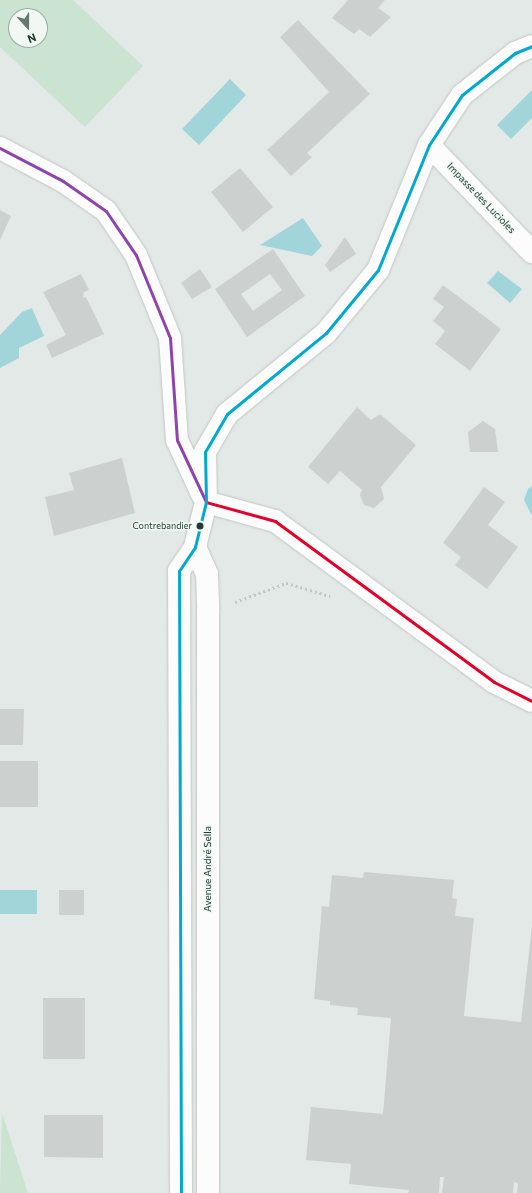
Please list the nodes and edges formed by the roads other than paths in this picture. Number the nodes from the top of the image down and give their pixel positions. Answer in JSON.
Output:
{"nodes":[{"id":1,"x":532,"y":46,"type":"edge"},
{"id":2,"x":429,"y":145,"type":"junction"},
{"id":3,"x":0,"y":148,"type":"edge"},
{"id":4,"x":532,"y":252,"type":"edge"},
{"id":5,"x":206,"y":502,"type":"junction"},
{"id":6,"x":195,"y":547,"type":"junction"},
{"id":7,"x":532,"y":700,"type":"edge"},
{"id":8,"x":181,"y":1193,"type":"edge"},
{"id":9,"x":208,"y":1193,"type":"edge"}],
"edges":[{"from":1,"to":2,"type":"street"},
{"from":2,"to":4,"type":"street","name":"Impasse des Lucioles"},
{"from":2,"to":5,"type":"street"},
{"from":3,"to":5,"type":"street"},
{"from":5,"to":6,"type":"street"},
{"from":5,"to":7,"type":"street"},
{"from":6,"to":8,"type":"street"},
{"from":6,"to":9,"type":"street","name":"Avenue André Sella"}]}
